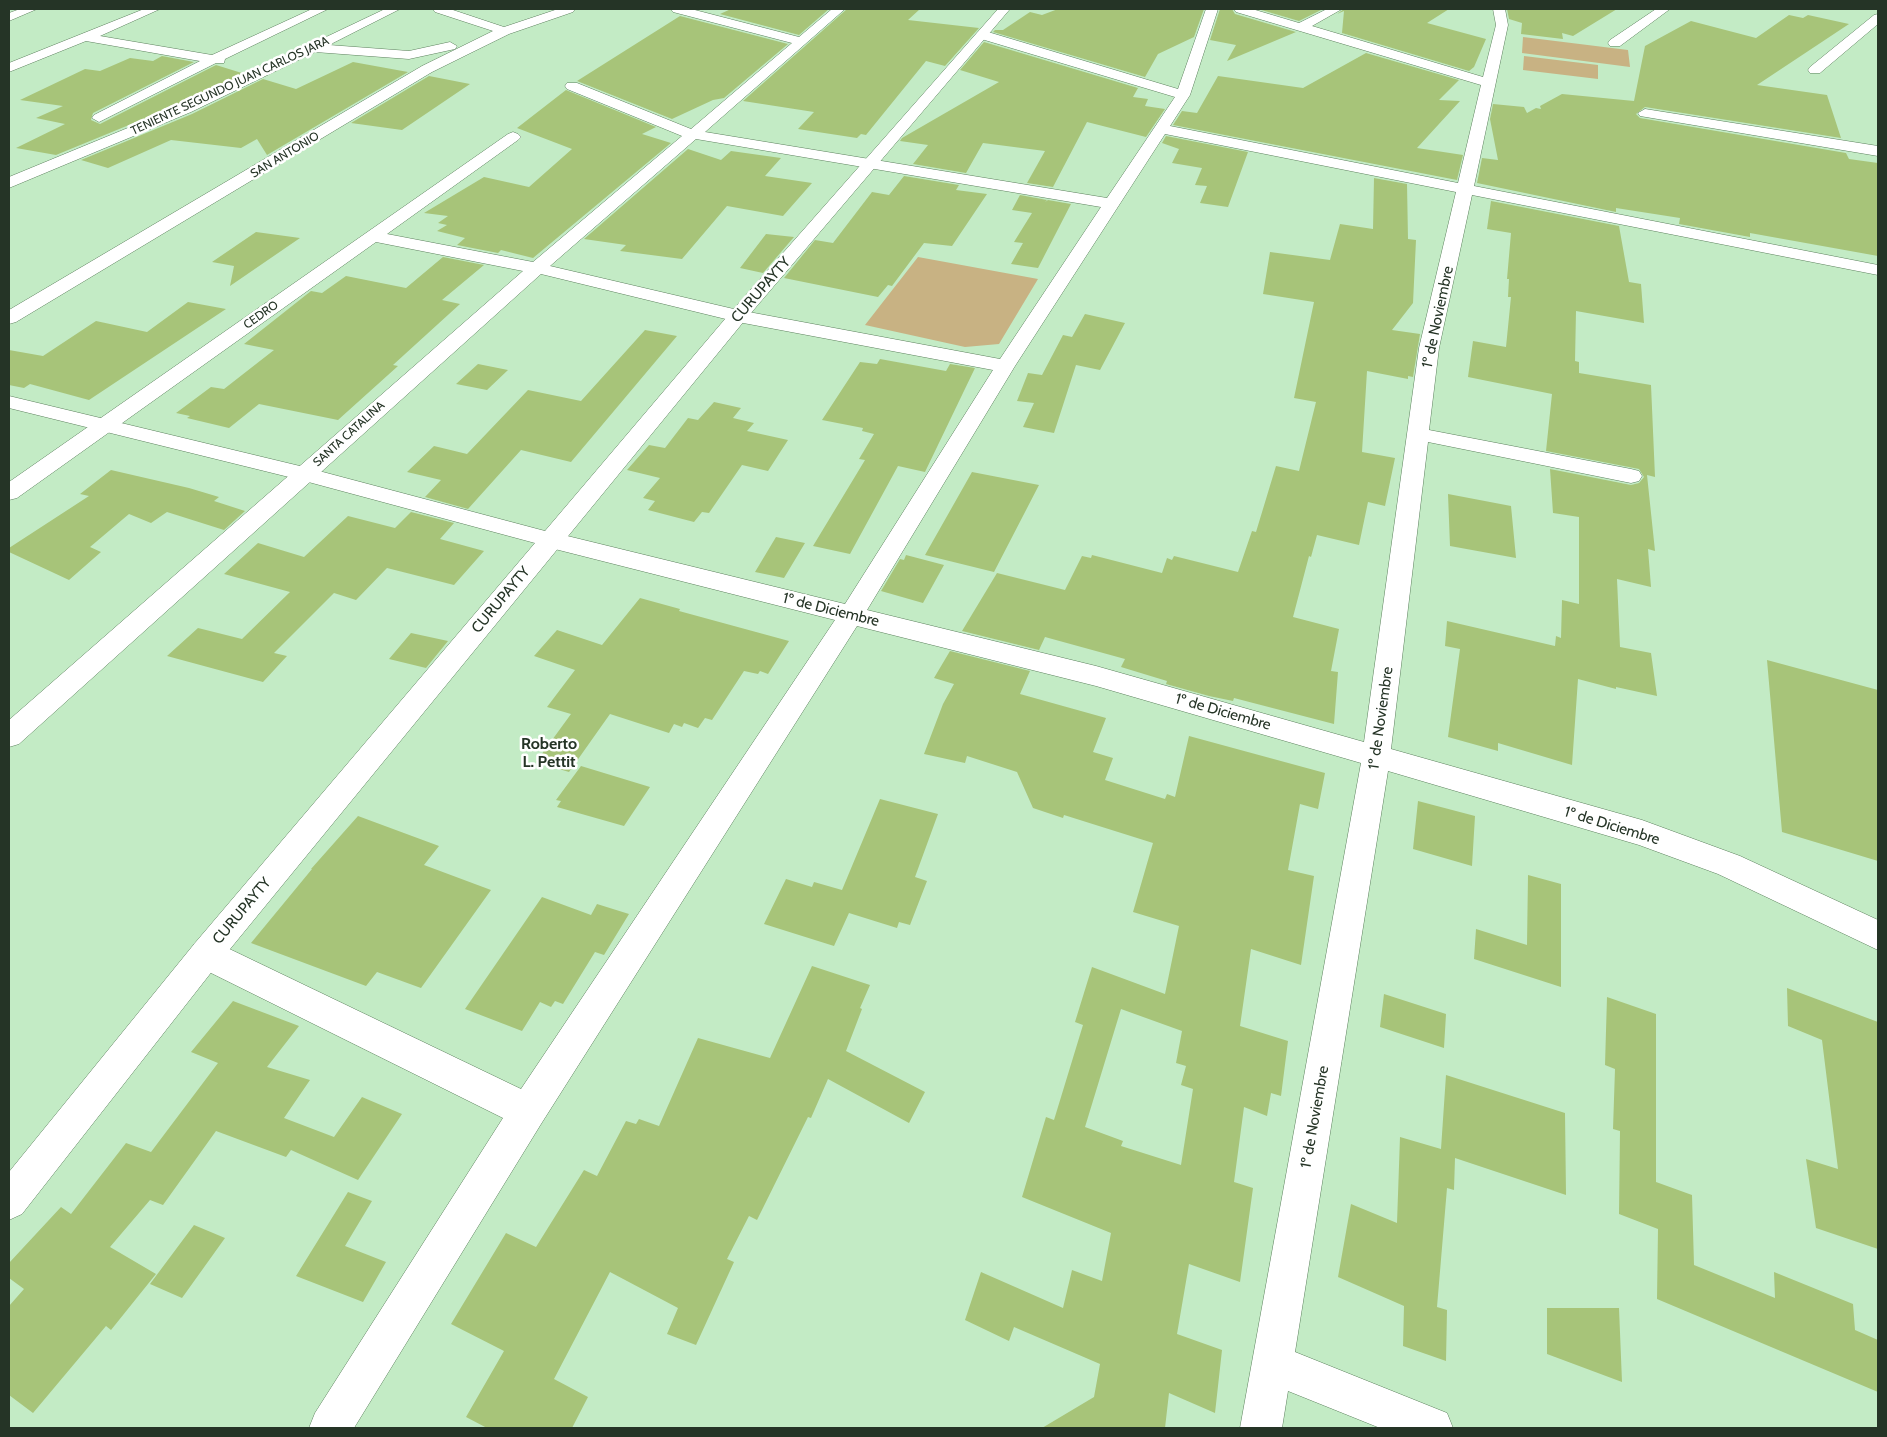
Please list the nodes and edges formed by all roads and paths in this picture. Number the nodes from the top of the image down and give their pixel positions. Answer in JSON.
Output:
{"nodes":[{"id":1,"x":31,"y":9,"type":"edge"},
{"id":2,"x":154,"y":9,"type":"edge"},
{"id":3,"x":322,"y":9,"type":"edge"},
{"id":4,"x":394,"y":9,"type":"edge"},
{"id":5,"x":439,"y":9,"type":"edge"},
{"id":6,"x":569,"y":9,"type":"edge"},
{"id":7,"x":678,"y":9,"type":"edge"},
{"id":8,"x":839,"y":9,"type":"edge"},
{"id":9,"x":1004,"y":9,"type":"edge"},
{"id":10,"x":1212,"y":9,"type":"edge"},
{"id":11,"x":1240,"y":9,"type":"edge"},
{"id":12,"x":1336,"y":9,"type":"edge"},
{"id":13,"x":1499,"y":9,"type":"edge"},
{"id":14,"x":1664,"y":9,"type":"edge"},
{"id":15,"x":9,"y":17,"type":"edge"},
{"id":16,"x":1878,"y":18,"type":"edge"},
{"id":17,"x":1300,"y":27,"type":"junction"},
{"id":18,"x":504,"y":31,"type":"junction"},
{"id":19,"x":983,"y":35,"type":"junction"},
{"id":20,"x":85,"y":37,"type":"junction"},
{"id":21,"x":800,"y":41,"type":"junction"},
{"id":22,"x":483,"y":42,"type":"junction"},
{"id":23,"x":1615,"y":43,"type":"dead end"},
{"id":24,"x":314,"y":48,"type":"junction"},
{"id":25,"x":214,"y":59,"type":"junction"},
{"id":26,"x":9,"y":68,"type":"edge"},
{"id":27,"x":274,"y":68,"type":"junction"},
{"id":28,"x":1815,"y":70,"type":"dead end"},
{"id":29,"x":1489,"y":83,"type":"junction"},
{"id":30,"x":572,"y":86,"type":"dead end"},
{"id":31,"x":1183,"y":95,"type":"junction"},
{"id":32,"x":1645,"y":113,"type":"dead end"},
{"id":33,"x":99,"y":118,"type":"dead end"},
{"id":34,"x":1160,"y":129,"type":"junction"},
{"id":35,"x":691,"y":134,"type":"junction"},
{"id":36,"x":513,"y":137,"type":"dead end"},
{"id":37,"x":1878,"y":151,"type":"edge"},
{"id":38,"x":871,"y":164,"type":"junction"},
{"id":39,"x":9,"y":183,"type":"edge"},
{"id":40,"x":1466,"y":189,"type":"junction"},
{"id":41,"x":1110,"y":203,"type":"junction"},
{"id":42,"x":372,"y":236,"type":"junction"},
{"id":43,"x":537,"y":268,"type":"junction"},
{"id":44,"x":1878,"y":270,"type":"edge"},
{"id":45,"x":738,"y":316,"type":"junction"},
{"id":46,"x":9,"y":318,"type":"edge"},
{"id":47,"x":1005,"y":366,"type":"junction"},
{"id":48,"x":9,"y":402,"type":"edge"},
{"id":49,"x":106,"y":424,"type":"junction"},
{"id":50,"x":1418,"y":434,"type":"junction"},
{"id":51,"x":304,"y":474,"type":"junction"},
{"id":52,"x":1631,"y":476,"type":"dead end"},
{"id":53,"x":9,"y":493,"type":"edge"},
{"id":54,"x":551,"y":540,"type":"junction"},
{"id":55,"x":851,"y":615,"type":"junction"},
{"id":56,"x":9,"y":736,"type":"edge"},
{"id":57,"x":1376,"y":756,"type":"junction"},
{"id":58,"x":1878,"y":936,"type":"edge"},
{"id":59,"x":206,"y":954,"type":"junction"},
{"id":60,"x":528,"y":1111,"type":"junction"},
{"id":61,"x":9,"y":1201,"type":"edge"},
{"id":62,"x":1273,"y":1364,"type":"junction"},
{"id":63,"x":330,"y":1428,"type":"edge"},
{"id":64,"x":1261,"y":1428,"type":"edge"},
{"id":65,"x":1432,"y":1428,"type":"edge"}],
"edges":[{"from":1,"to":15,"type":"street"},
{"from":2,"to":20,"type":"street"},
{"from":3,"to":25,"type":"street"},
{"from":4,"to":24,"type":"street","name":"TENIENTE SEGUNDO JUAN CARLOS JARA"},
{"from":5,"to":18,"type":"street"},
{"from":6,"to":18,"type":"street","name":"SAN ANTONIO"},
{"from":7,"to":21,"type":"street"},
{"from":8,"to":21,"type":"street","name":"SANTA CATALINA"},
{"from":9,"to":19,"type":"street","name":"CURUPAYTY"},
{"from":10,"to":31,"type":"street"},
{"from":11,"to":17,"type":"street"},
{"from":12,"to":17,"type":"street"},
{"from":13,"to":29,"type":"street","name":"1º de Noviembre"},
{"from":14,"to":23,"type":"street"},
{"from":16,"to":28,"type":"street"},
{"from":17,"to":29,"type":"street"},
{"from":18,"to":22,"type":"street","name":"SAN ANTONIO"},
{"from":19,"to":31,"type":"street"},
{"from":19,"to":38,"type":"street","name":"CURUPAYTY"},
{"from":20,"to":25,"type":"street"},
{"from":20,"to":26,"type":"street"},
{"from":21,"to":35,"type":"street","name":"SANTA CATALINA"},
{"from":22,"to":24,"type":"street"},
{"from":22,"to":46,"type":"street","name":"SAN ANTONIO"},
{"from":24,"to":27,"type":"street","name":"TENIENTE SEGUNDO JUAN CARLOS JARA"},
{"from":25,"to":27,"type":"street"},
{"from":25,"to":33,"type":"street"},
{"from":27,"to":39,"type":"street","name":"TENIENTE SEGUNDO JUAN CARLOS JARA"},
{"from":29,"to":40,"type":"street","name":"1º de Noviembre"},
{"from":30,"to":35,"type":"street"},
{"from":31,"to":34,"type":"street"},
{"from":32,"to":37,"type":"street"},
{"from":34,"to":40,"type":"street"},
{"from":34,"to":41,"type":"street"},
{"from":35,"to":38,"type":"street"},
{"from":35,"to":43,"type":"street","name":"SANTA CATALINA"},
{"from":36,"to":42,"type":"street","name":"CEDRO"},
{"from":38,"to":41,"type":"street"},
{"from":38,"to":45,"type":"street","name":"CURUPAYTY"},
{"from":40,"to":44,"type":"street"},
{"from":40,"to":50,"type":"street","name":"1º de Noviembre"},
{"from":41,"to":47,"type":"street"},
{"from":42,"to":43,"type":"street"},
{"from":42,"to":49,"type":"street","name":"CEDRO"},
{"from":43,"to":45,"type":"street"},
{"from":43,"to":51,"type":"street","name":"SANTA CATALINA"},
{"from":45,"to":47,"type":"street"},
{"from":45,"to":54,"type":"street","name":"CURUPAYTY"},
{"from":47,"to":55,"type":"street"},
{"from":48,"to":49,"type":"street","name":"1º de Diciembre"},
{"from":49,"to":51,"type":"street","name":"1º de Diciembre"},
{"from":49,"to":53,"type":"street","name":"CEDRO"},
{"from":50,"to":52,"type":"street"},
{"from":50,"to":57,"type":"street","name":"1º de Noviembre"},
{"from":51,"to":54,"type":"street","name":"1º de Diciembre"},
{"from":51,"to":56,"type":"street","name":"SANTA CATALINA"},
{"from":54,"to":55,"type":"street","name":"1º de Diciembre"},
{"from":54,"to":59,"type":"street","name":"CURUPAYTY"},
{"from":55,"to":57,"type":"street","name":"1º de Diciembre"},
{"from":55,"to":60,"type":"street"},
{"from":57,"to":58,"type":"street","name":"1º de Diciembre"},
{"from":57,"to":62,"type":"street","name":"1º de Noviembre"},
{"from":59,"to":60,"type":"street"},
{"from":59,"to":61,"type":"street","name":"CURUPAYTY"},
{"from":60,"to":63,"type":"street"},
{"from":62,"to":64,"type":"street","name":"1º de Noviembre"},
{"from":62,"to":65,"type":"street"}]}
